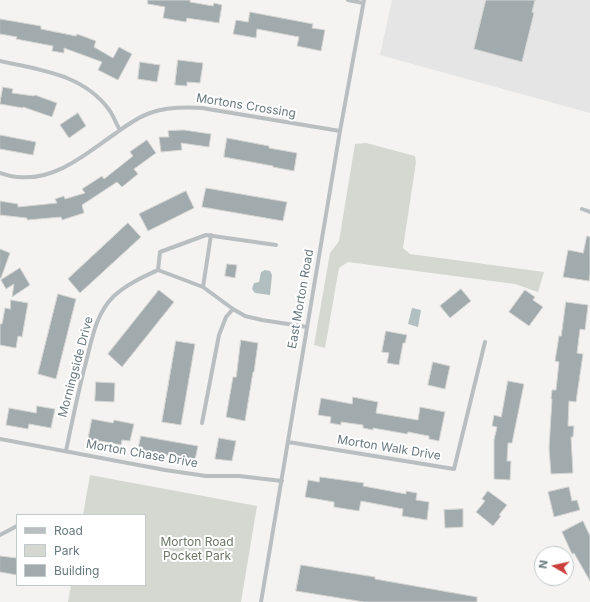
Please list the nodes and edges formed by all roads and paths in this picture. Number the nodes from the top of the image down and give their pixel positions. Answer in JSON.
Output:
{"nodes":[{"id":1,"x":348,"y":0,"type":"edge"},
{"id":2,"x":363,"y":2,"type":"edge"},
{"id":3,"x":0,"y":61,"type":"edge"},
{"id":4,"x":120,"y":130,"type":"junction"},
{"id":5,"x":340,"y":131,"type":"junction"},
{"id":6,"x":0,"y":173,"type":"edge"},
{"id":7,"x":582,"y":209,"type":"dead end"},
{"id":8,"x":590,"y":212,"type":"edge"},
{"id":9,"x":211,"y":235,"type":"junction"},
{"id":10,"x":276,"y":245,"type":"dead end"},
{"id":11,"x":158,"y":270,"type":"junction"},
{"id":12,"x":203,"y":287,"type":"junction"},
{"id":13,"x":233,"y":309,"type":"junction"},
{"id":14,"x":307,"y":327,"type":"junction"},
{"id":15,"x":485,"y":342,"type":"dead end"},
{"id":16,"x":202,"y":423,"type":"dead end"},
{"id":17,"x":0,"y":439,"type":"edge"},
{"id":18,"x":288,"y":442,"type":"junction"},
{"id":19,"x":66,"y":451,"type":"junction"},
{"id":20,"x":282,"y":481,"type":"junction"},
{"id":21,"x":16,"y":527,"type":"edge"},
{"id":22,"x":0,"y":535,"type":"edge"},
{"id":23,"x":261,"y":602,"type":"edge"}],
"edges":[{"from":1,"to":2,"type":"street"},
{"from":2,"to":5,"type":"street","name":"East Morton Road"},
{"from":3,"to":4,"type":"street"},
{"from":4,"to":5,"type":"street","name":"Mortons Crossing"},
{"from":4,"to":6,"type":"street","name":"Mortons Crossing"},
{"from":5,"to":14,"type":"street","name":"East Morton Road"},
{"from":7,"to":8,"type":"street"},
{"from":9,"to":10,"type":"street"},
{"from":9,"to":11,"type":"street"},
{"from":9,"to":12,"type":"street"},
{"from":11,"to":12,"type":"street"},
{"from":11,"to":19,"type":"street","name":"Morningside Drive"},
{"from":12,"to":13,"type":"street"},
{"from":13,"to":14,"type":"street"},
{"from":13,"to":16,"type":"street"},
{"from":14,"to":18,"type":"street","name":"East Morton Road"},
{"from":15,"to":18,"type":"street","name":"Morton Walk Drive"},
{"from":17,"to":19,"type":"street","name":"Morton Chase Drive"},
{"from":18,"to":20,"type":"street","name":"East Morton Road"},
{"from":19,"to":20,"type":"street","name":"Morton Chase Drive"},
{"from":20,"to":23,"type":"street","name":"East Morton Road"},
{"from":21,"to":22,"type":"street"}]}
